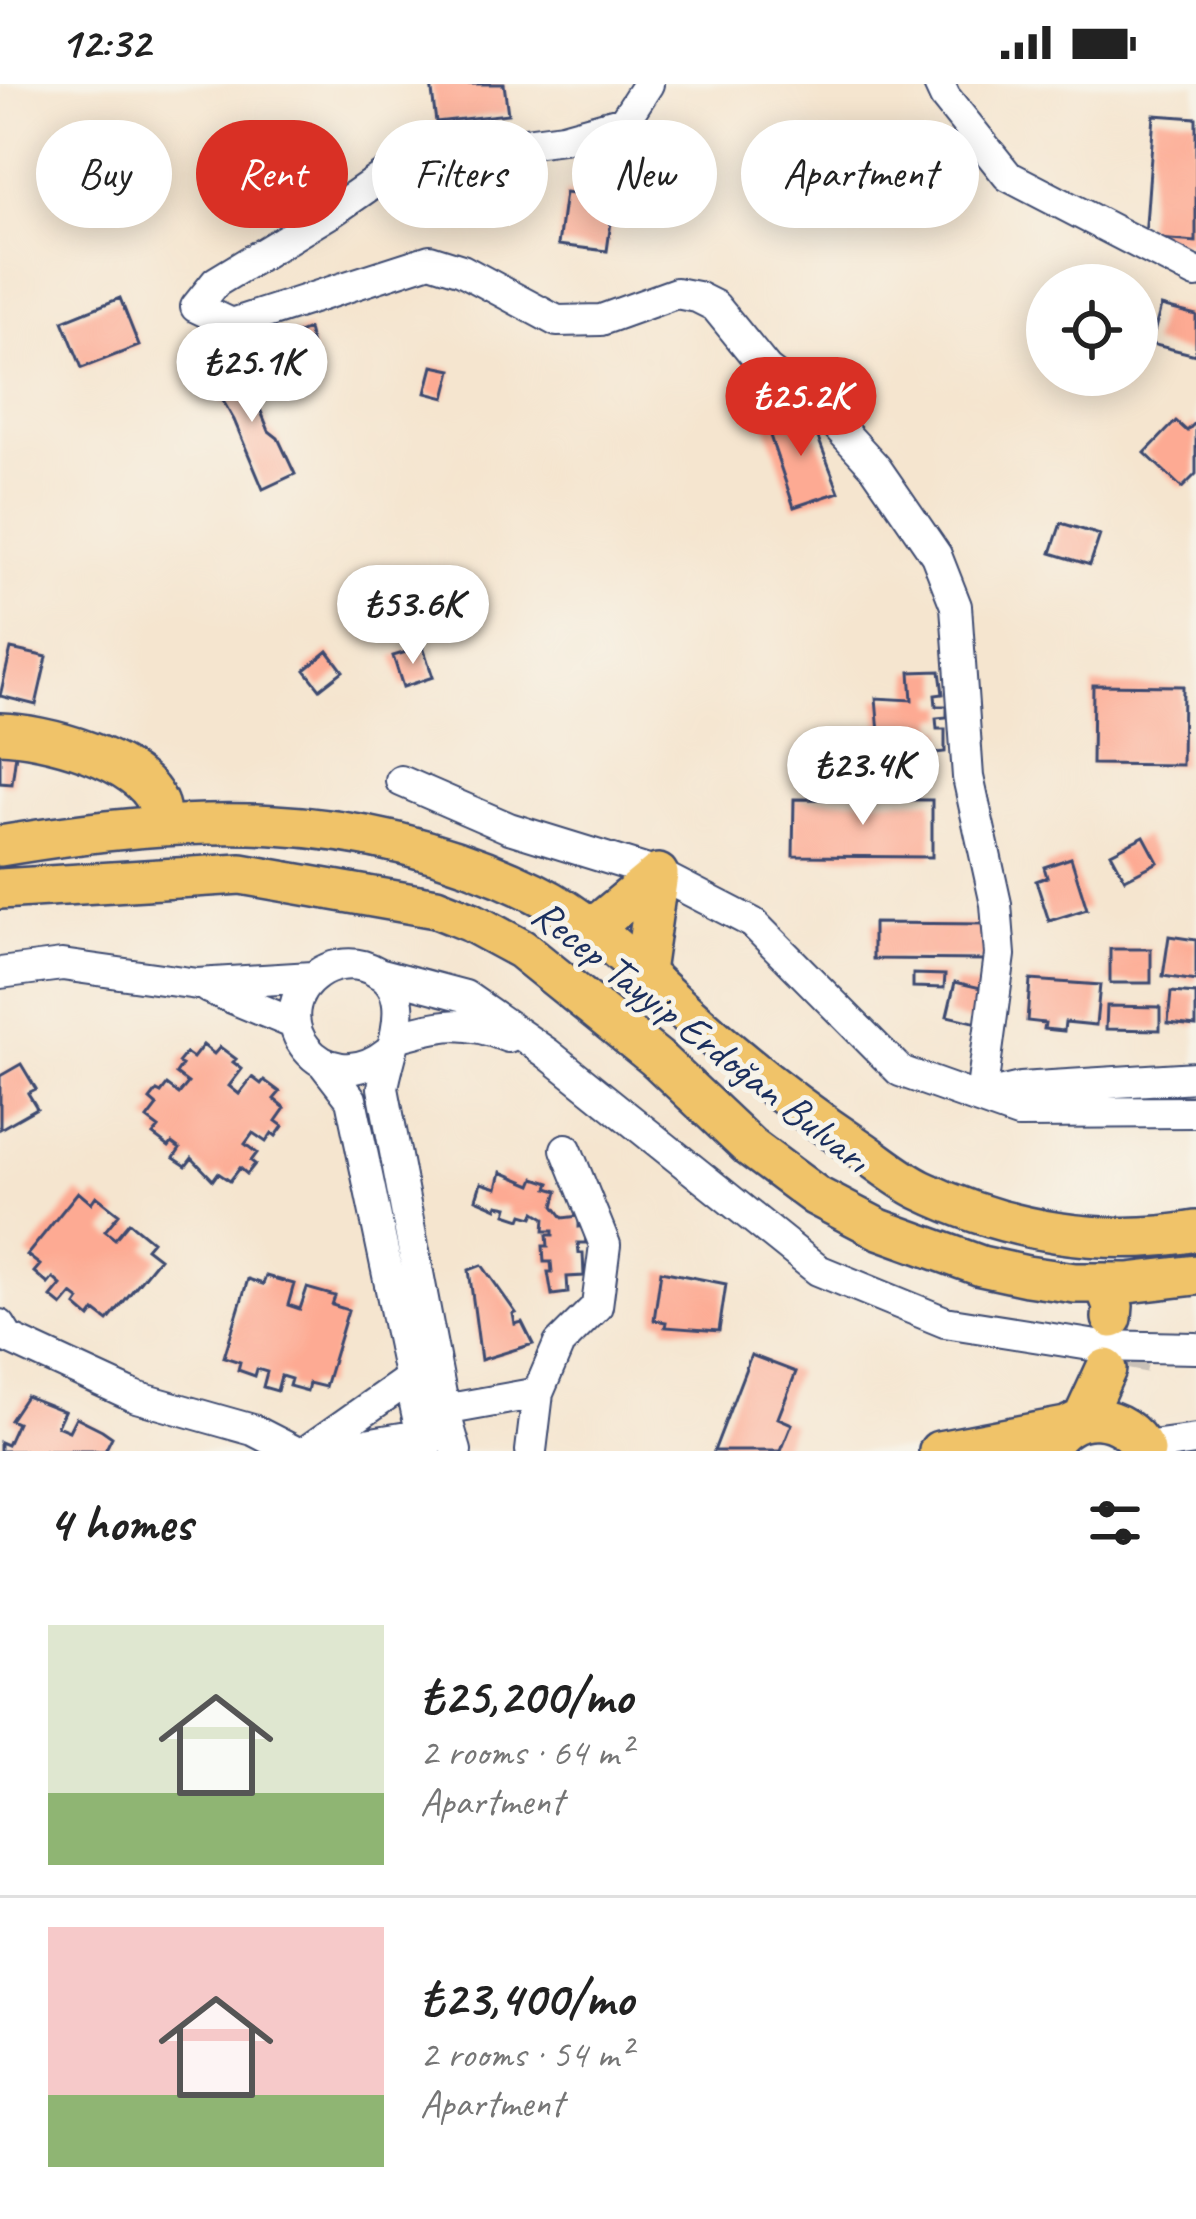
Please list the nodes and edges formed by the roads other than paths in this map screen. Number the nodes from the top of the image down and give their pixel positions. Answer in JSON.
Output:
{"nodes":[{"id":1,"x":648,"y":84,"type":"edge"},
{"id":2,"x":939,"y":84,"type":"edge"},
{"id":3,"x":1196,"y":273,"type":"edge"},
{"id":4,"x":0,"y":733,"type":"edge"},
{"id":5,"x":401,"y":781,"type":"dead end"},
{"id":6,"x":159,"y":823,"type":"junction"},
{"id":7,"x":6,"y":845,"type":"edge"},
{"id":8,"x":658,"y":874,"type":"junction"},
{"id":9,"x":11,"y":887,"type":"edge"},
{"id":10,"x":593,"y":928,"type":"junction"},
{"id":11,"x":644,"y":972,"type":"junction"},
{"id":12,"x":0,"y":974,"type":"edge"},
{"id":13,"x":378,"y":974,"type":"junction"},
{"id":14,"x":312,"y":977,"type":"junction"},
{"id":15,"x":197,"y":984,"type":"junction"},
{"id":16,"x":295,"y":1024,"type":"junction"},
{"id":17,"x":393,"y":1045,"type":"junction"},
{"id":18,"x":548,"y":1053,"type":"junction"},
{"id":19,"x":324,"y":1064,"type":"junction"},
{"id":20,"x":1196,"y":1077,"type":"edge"},
{"id":21,"x":981,"y":1097,"type":"junction"},
{"id":22,"x":1196,"y":1112,"type":"edge"},
{"id":23,"x":566,"y":1149,"type":"dead end"},
{"id":24,"x":1196,"y":1232,"type":"edge"},
{"id":25,"x":1181,"y":1277,"type":"edge"},
{"id":26,"x":0,"y":1325,"type":"edge"},
{"id":27,"x":1196,"y":1348,"type":"edge"},
{"id":28,"x":1117,"y":1369,"type":"tunnel mouth"},
{"id":29,"x":409,"y":1379,"type":"junction"},
{"id":30,"x":538,"y":1393,"type":"junction"},
{"id":31,"x":444,"y":1409,"type":"junction"},
{"id":32,"x":1100,"y":1436,"type":"edge"},
{"id":33,"x":1196,"y":1441,"type":"edge"},
{"id":34,"x":423,"y":1443,"type":"edge"},
{"id":35,"x":294,"y":1451,"type":"edge"},
{"id":36,"x":306,"y":1451,"type":"edge"},
{"id":37,"x":323,"y":1451,"type":"edge"},
{"id":38,"x":456,"y":1451,"type":"edge"},
{"id":39,"x":531,"y":1451,"type":"edge"},
{"id":40,"x":939,"y":1451,"type":"edge"}],
"edges":[{"from":1,"to":21,"type":"street"},
{"from":2,"to":3,"type":"street"},
{"from":4,"to":6,"type":"main road"},
{"from":5,"to":8,"type":"street"},
{"from":6,"to":7,"type":"main road","name":"Recep Tayyip Erdoğan Bulvarı"},
{"from":6,"to":10,"type":"main road","name":"Recep Tayyip Erdoğan Bulvarı"},
{"from":8,"to":10,"type":"main road"},
{"from":8,"to":11,"type":"main road"},
{"from":8,"to":21,"type":"street"},
{"from":9,"to":25,"type":"main road","name":"Recep Tayyip Erdoğan Bulvarı"},
{"from":10,"to":11,"type":"main road","name":"Recep Tayyip Erdoğan Bulvarı"},
{"from":11,"to":24,"type":"main road","name":"Recep Tayyip Erdoğan Bulvarı"},
{"from":12,"to":15,"type":"street"},
{"from":13,"to":14,"type":"street"},
{"from":13,"to":17,"type":"street"},
{"from":13,"to":18,"type":"street"},
{"from":14,"to":15,"type":"street"},
{"from":14,"to":16,"type":"street"},
{"from":15,"to":16,"type":"street"},
{"from":16,"to":19,"type":"street"},
{"from":17,"to":18,"type":"street"},
{"from":17,"to":19,"type":"street"},
{"from":17,"to":31,"type":"street"},
{"from":18,"to":27,"type":"street"},
{"from":19,"to":29,"type":"street"},
{"from":20,"to":21,"type":"street"},
{"from":21,"to":22,"type":"street"},
{"from":23,"to":30,"type":"street"},
{"from":26,"to":35,"type":"street"},
{"from":28,"to":32,"type":"main road"},
{"from":29,"to":31,"type":"street"},
{"from":29,"to":34,"type":"street"},
{"from":29,"to":36,"type":"street"},
{"from":30,"to":31,"type":"street"},
{"from":30,"to":39,"type":"street"},
{"from":31,"to":34,"type":"street"},
{"from":31,"to":38,"type":"street"},
{"from":32,"to":33,"type":"street"},
{"from":32,"to":40,"type":"main road"},
{"from":34,"to":37,"type":"street"}]}
